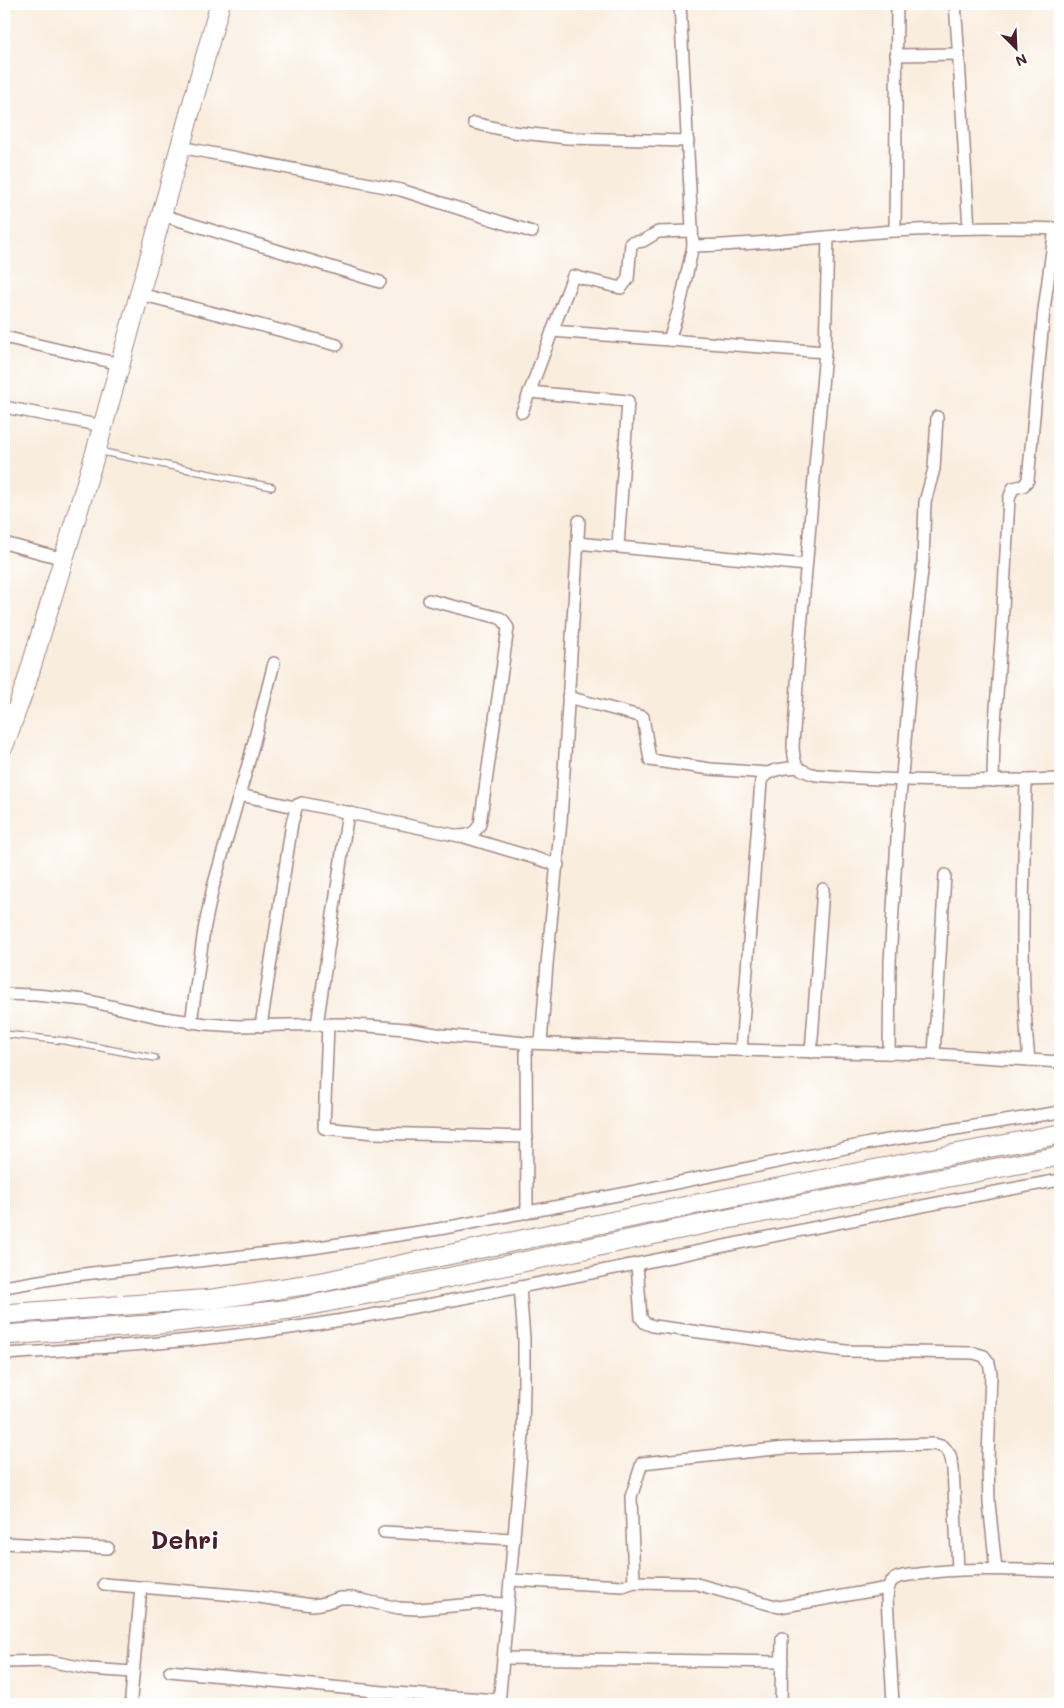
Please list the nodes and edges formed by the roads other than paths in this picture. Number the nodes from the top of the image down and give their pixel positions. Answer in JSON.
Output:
{"nodes":[{"id":1,"x":220,"y":4,"type":"edge"},
{"id":2,"x":680,"y":4,"type":"edge"},
{"id":3,"x":897,"y":4,"type":"edge"},
{"id":4,"x":955,"y":4,"type":"edge"},
{"id":5,"x":959,"y":54,"type":"junction"},
{"id":6,"x":896,"y":55,"type":"junction"},
{"id":7,"x":474,"y":124,"type":"dead end"},
{"id":8,"x":688,"y":141,"type":"junction"},
{"id":9,"x":180,"y":146,"type":"junction"},
{"id":10,"x":162,"y":215,"type":"junction"},
{"id":11,"x":969,"y":228,"type":"junction"},
{"id":12,"x":1057,"y":228,"type":"edge"},
{"id":13,"x":692,"y":231,"type":"junction"},
{"id":14,"x":895,"y":231,"type":"junction"},
{"id":15,"x":532,"y":232,"type":"dead end"},
{"id":16,"x":828,"y":237,"type":"junction"},
{"id":17,"x":693,"y":246,"type":"junction"},
{"id":18,"x":380,"y":282,"type":"dead end"},
{"id":19,"x":140,"y":294,"type":"junction"},
{"id":20,"x":552,"y":331,"type":"junction"},
{"id":21,"x":4,"y":337,"type":"edge"},
{"id":22,"x":669,"y":340,"type":"junction"},
{"id":23,"x":337,"y":345,"type":"dead end"},
{"id":24,"x":825,"y":352,"type":"junction"},
{"id":25,"x":120,"y":364,"type":"junction"},
{"id":26,"x":530,"y":392,"type":"junction"},
{"id":27,"x":4,"y":407,"type":"edge"},
{"id":28,"x":522,"y":412,"type":"dead end"},
{"id":29,"x":937,"y":417,"type":"dead end"},
{"id":30,"x":103,"y":426,"type":"junction"},
{"id":31,"x":96,"y":451,"type":"junction"},
{"id":32,"x":272,"y":487,"type":"dead end"},
{"id":33,"x":579,"y":521,"type":"dead end"},
{"id":34,"x":577,"y":542,"type":"junction"},
{"id":35,"x":4,"y":543,"type":"edge"},
{"id":36,"x":618,"y":546,"type":"junction"},
{"id":37,"x":64,"y":559,"type":"junction"},
{"id":38,"x":806,"y":565,"type":"junction"},
{"id":39,"x":429,"y":600,"type":"dead end"},
{"id":40,"x":274,"y":663,"type":"dead end"},
{"id":41,"x":568,"y":698,"type":"junction"},
{"id":42,"x":6,"y":734,"type":"edge"},
{"id":43,"x":796,"y":767,"type":"junction"},
{"id":44,"x":768,"y":773,"type":"junction"},
{"id":45,"x":1060,"y":779,"type":"edge"},
{"id":46,"x":1026,"y":780,"type":"junction"},
{"id":47,"x":902,"y":781,"type":"junction"},
{"id":48,"x":993,"y":781,"type":"junction"},
{"id":49,"x":240,"y":795,"type":"junction"},
{"id":50,"x":295,"y":807,"type":"junction"},
{"id":51,"x":348,"y":812,"type":"junction"},
{"id":52,"x":459,"y":836,"type":"junction"},
{"id":53,"x":558,"y":865,"type":"junction"},
{"id":54,"x":945,"y":875,"type":"dead end"},
{"id":55,"x":823,"y":889,"type":"dead end"},
{"id":56,"x":4,"y":994,"type":"edge"},
{"id":57,"x":191,"y":1023,"type":"junction"},
{"id":58,"x":322,"y":1025,"type":"junction"},
{"id":59,"x":262,"y":1026,"type":"junction"},
{"id":60,"x":4,"y":1034,"type":"edge"},
{"id":61,"x":526,"y":1043,"type":"junction"},
{"id":62,"x":541,"y":1044,"type":"junction"},
{"id":63,"x":741,"y":1050,"type":"junction"},
{"id":64,"x":811,"y":1052,"type":"junction"},
{"id":65,"x":889,"y":1053,"type":"junction"},
{"id":66,"x":934,"y":1054,"type":"junction"},
{"id":67,"x":155,"y":1058,"type":"dead end"},
{"id":68,"x":1029,"y":1060,"type":"junction"},
{"id":69,"x":1060,"y":1062,"type":"edge"},
{"id":70,"x":1060,"y":1112,"type":"edge"},
{"id":71,"x":1060,"y":1134,"type":"edge"},
{"id":72,"x":527,"y":1137,"type":"junction"},
{"id":73,"x":1060,"y":1156,"type":"edge"},
{"id":74,"x":1060,"y":1180,"type":"edge"},
{"id":75,"x":527,"y":1213,"type":"junction"},
{"id":76,"x":636,"y":1264,"type":"junction"},
{"id":77,"x":4,"y":1287,"type":"edge"},
{"id":78,"x":520,"y":1287,"type":"junction"},
{"id":79,"x":4,"y":1314,"type":"edge"},
{"id":80,"x":4,"y":1335,"type":"edge"},
{"id":81,"x":4,"y":1354,"type":"edge"},
{"id":82,"x":384,"y":1532,"type":"dead end"},
{"id":83,"x":514,"y":1539,"type":"junction"},
{"id":84,"x":4,"y":1543,"type":"edge"},
{"id":85,"x":108,"y":1548,"type":"dead end"},
{"id":86,"x":996,"y":1569,"type":"junction"},
{"id":87,"x":958,"y":1570,"type":"junction"},
{"id":88,"x":1060,"y":1571,"type":"edge"},
{"id":89,"x":510,"y":1580,"type":"junction"},
{"id":90,"x":634,"y":1582,"type":"junction"},
{"id":91,"x":104,"y":1584,"type":"dead end"},
{"id":92,"x":141,"y":1587,"type":"junction"},
{"id":93,"x":888,"y":1588,"type":"junction"},
{"id":94,"x":508,"y":1604,"type":"junction"},
{"id":95,"x":782,"y":1638,"type":"dead end"},
{"id":96,"x":503,"y":1658,"type":"junction"},
{"id":97,"x":4,"y":1662,"type":"edge"},
{"id":98,"x":782,"y":1662,"type":"junction"},
{"id":99,"x":170,"y":1671,"type":"dead end"},
{"id":100,"x":133,"y":1672,"type":"junction"},
{"id":101,"x":499,"y":1702,"type":"edge"},
{"id":102,"x":132,"y":1704,"type":"edge"},
{"id":103,"x":781,"y":1704,"type":"edge"},
{"id":104,"x":893,"y":1704,"type":"edge"}],
"edges":[{"from":1,"to":9,"type":"highway"},
{"from":2,"to":8,"type":"street"},
{"from":3,"to":6,"type":"street"},
{"from":4,"to":5,"type":"street"},
{"from":5,"to":6,"type":"street"},
{"from":5,"to":11,"type":"street"},
{"from":6,"to":14,"type":"street"},
{"from":7,"to":8,"type":"street"},
{"from":8,"to":13,"type":"street"},
{"from":9,"to":10,"type":"highway"},
{"from":9,"to":15,"type":"street"},
{"from":10,"to":18,"type":"street"},
{"from":10,"to":19,"type":"highway"},
{"from":11,"to":12,"type":"street"},
{"from":11,"to":14,"type":"street"},
{"from":12,"to":48,"type":"street"},
{"from":13,"to":17,"type":"street"},
{"from":13,"to":20,"type":"street"},
{"from":14,"to":16,"type":"street"},
{"from":16,"to":17,"type":"street"},
{"from":16,"to":24,"type":"street"},
{"from":17,"to":22,"type":"street"},
{"from":19,"to":23,"type":"street"},
{"from":19,"to":25,"type":"highway"},
{"from":20,"to":22,"type":"street"},
{"from":20,"to":26,"type":"street"},
{"from":21,"to":25,"type":"street"},
{"from":22,"to":24,"type":"street"},
{"from":24,"to":38,"type":"street"},
{"from":25,"to":30,"type":"highway"},
{"from":26,"to":28,"type":"street"},
{"from":26,"to":36,"type":"street"},
{"from":27,"to":30,"type":"street"},
{"from":29,"to":47,"type":"street"},
{"from":30,"to":31,"type":"highway"},
{"from":31,"to":32,"type":"lane"},
{"from":31,"to":37,"type":"highway"},
{"from":33,"to":34,"type":"street"},
{"from":34,"to":36,"type":"street"},
{"from":34,"to":41,"type":"street"},
{"from":35,"to":37,"type":"street"},
{"from":36,"to":38,"type":"street"},
{"from":37,"to":42,"type":"highway"},
{"from":38,"to":43,"type":"street"},
{"from":39,"to":52,"type":"street"},
{"from":40,"to":49,"type":"street"},
{"from":41,"to":44,"type":"street"},
{"from":41,"to":53,"type":"street"},
{"from":43,"to":44,"type":"street"},
{"from":43,"to":47,"type":"street"},
{"from":44,"to":63,"type":"street"},
{"from":45,"to":46,"type":"street"},
{"from":46,"to":48,"type":"street"},
{"from":46,"to":68,"type":"street"},
{"from":47,"to":48,"type":"street"},
{"from":47,"to":65,"type":"street"},
{"from":49,"to":50,"type":"street"},
{"from":49,"to":57,"type":"street"},
{"from":50,"to":51,"type":"street"},
{"from":50,"to":59,"type":"street"},
{"from":51,"to":52,"type":"street"},
{"from":51,"to":58,"type":"street"},
{"from":52,"to":53,"type":"street"},
{"from":53,"to":62,"type":"street"},
{"from":54,"to":66,"type":"street"},
{"from":55,"to":64,"type":"street"},
{"from":56,"to":57,"type":"street"},
{"from":57,"to":59,"type":"street"},
{"from":58,"to":59,"type":"street"},
{"from":58,"to":61,"type":"street"},
{"from":58,"to":72,"type":"street"},
{"from":60,"to":67,"type":"lane"},
{"from":61,"to":62,"type":"street"},
{"from":61,"to":72,"type":"street"},
{"from":62,"to":63,"type":"street"},
{"from":63,"to":64,"type":"street"},
{"from":64,"to":65,"type":"street"},
{"from":65,"to":66,"type":"street"},
{"from":66,"to":68,"type":"street"},
{"from":68,"to":69,"type":"street"},
{"from":70,"to":75,"type":"street"},
{"from":71,"to":79,"type":"highway"},
{"from":72,"to":75,"type":"street"},
{"from":73,"to":80,"type":"highway"},
{"from":74,"to":76,"type":"street"},
{"from":75,"to":77,"type":"street"},
{"from":76,"to":78,"type":"street"},
{"from":76,"to":86,"type":"street"},
{"from":78,"to":81,"type":"street"},
{"from":78,"to":83,"type":"street"},
{"from":82,"to":83,"type":"street"},
{"from":83,"to":89,"type":"street"},
{"from":84,"to":85,"type":"street"},
{"from":86,"to":87,"type":"street"},
{"from":86,"to":88,"type":"street"},
{"from":87,"to":90,"type":"street"},
{"from":87,"to":93,"type":"street"},
{"from":89,"to":90,"type":"street"},
{"from":89,"to":94,"type":"street"},
{"from":90,"to":93,"type":"street"},
{"from":91,"to":92,"type":"street"},
{"from":92,"to":94,"type":"street"},
{"from":92,"to":100,"type":"street"},
{"from":93,"to":104,"type":"street"},
{"from":94,"to":96,"type":"street"},
{"from":95,"to":98,"type":"street"},
{"from":96,"to":98,"type":"street"},
{"from":96,"to":101,"type":"street"},
{"from":97,"to":100,"type":"street"},
{"from":98,"to":103,"type":"street"},
{"from":99,"to":101,"type":"street"},
{"from":100,"to":102,"type":"street"}]}
